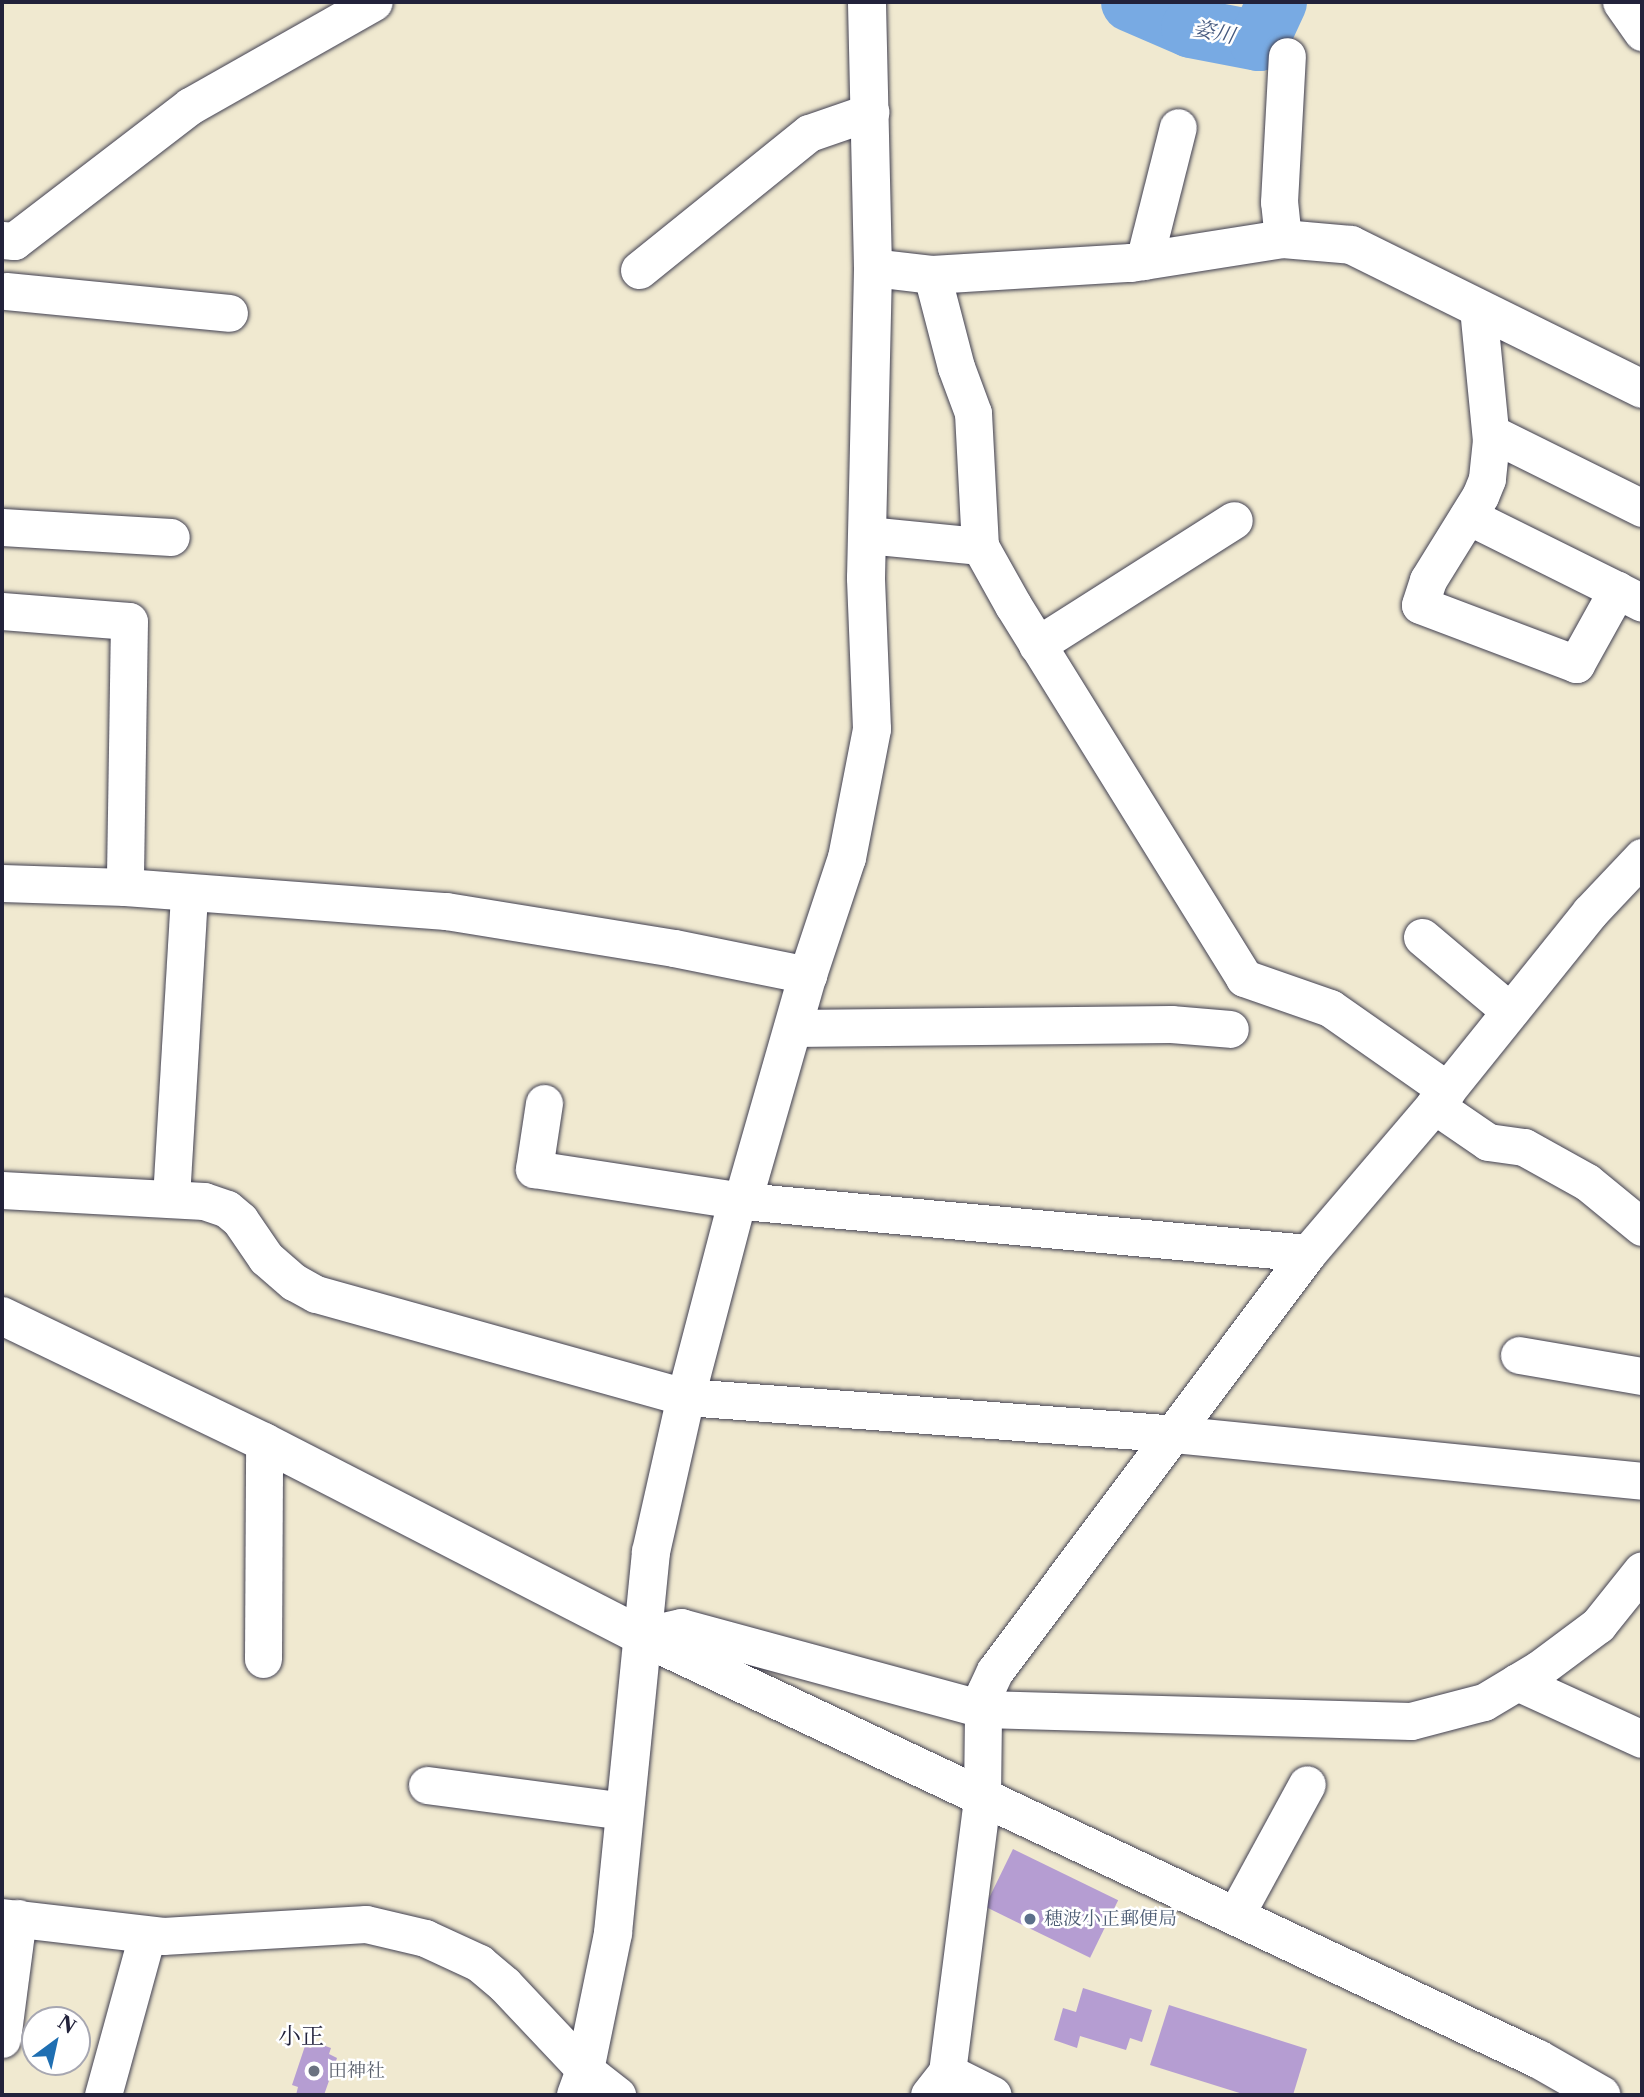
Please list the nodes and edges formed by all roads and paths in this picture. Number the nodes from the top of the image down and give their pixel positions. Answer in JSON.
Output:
{"nodes":[{"id":1,"x":374,"y":2,"type":"edge"},
{"id":2,"x":867,"y":2,"type":"edge"},
{"id":3,"x":1621,"y":2,"type":"edge"},
{"id":4,"x":1642,"y":32,"type":"edge"},
{"id":5,"x":1287,"y":56,"type":"dead end"},
{"id":6,"x":870,"y":112,"type":"junction"},
{"id":7,"x":1178,"y":127,"type":"dead end"},
{"id":8,"x":1283,"y":239,"type":"junction"},
{"id":9,"x":8,"y":240,"type":"edge"},
{"id":10,"x":1144,"y":261,"type":"junction"},
{"id":11,"x":873,"y":268,"type":"junction"},
{"id":12,"x":639,"y":270,"type":"dead end"},
{"id":13,"x":932,"y":275,"type":"junction"},
{"id":14,"x":4,"y":303,"type":"edge"},
{"id":15,"x":1478,"y":308,"type":"junction"},
{"id":16,"x":229,"y":313,"type":"dead end"},
{"id":17,"x":1642,"y":388,"type":"edge"},
{"id":18,"x":1491,"y":433,"type":"junction"},
{"id":19,"x":1642,"y":508,"type":"edge"},
{"id":20,"x":1468,"y":516,"type":"junction"},
{"id":21,"x":1234,"y":520,"type":"dead end"},
{"id":22,"x":2,"y":527,"type":"edge"},
{"id":23,"x":867,"y":534,"type":"junction"},
{"id":24,"x":171,"y":537,"type":"dead end"},
{"id":25,"x":980,"y":546,"type":"junction"},
{"id":26,"x":1629,"y":597,"type":"edge"},
{"id":27,"x":2,"y":611,"type":"edge"},
{"id":28,"x":1037,"y":645,"type":"junction"},
{"id":29,"x":1642,"y":857,"type":"edge"},
{"id":30,"x":2,"y":883,"type":"edge"},
{"id":31,"x":125,"y":887,"type":"junction"},
{"id":32,"x":189,"y":893,"type":"junction"},
{"id":33,"x":1422,"y":937,"type":"dead end"},
{"id":34,"x":808,"y":975,"type":"junction"},
{"id":35,"x":1510,"y":1011,"type":"junction"},
{"id":36,"x":792,"y":1028,"type":"junction"},
{"id":37,"x":1230,"y":1029,"type":"dead end"},
{"id":38,"x":1441,"y":1098,"type":"junction"},
{"id":39,"x":544,"y":1103,"type":"dead end"},
{"id":40,"x":2,"y":1190,"type":"edge"},
{"id":41,"x":171,"y":1198,"type":"junction"},
{"id":42,"x":743,"y":1201,"type":"junction"},
{"id":43,"x":1642,"y":1227,"type":"edge"},
{"id":44,"x":1308,"y":1253,"type":"junction"},
{"id":45,"x":2,"y":1316,"type":"edge"},
{"id":46,"x":1519,"y":1355,"type":"dead end"},
{"id":47,"x":1642,"y":1377,"type":"edge"},
{"id":48,"x":685,"y":1397,"type":"junction"},
{"id":49,"x":1173,"y":1434,"type":"junction"},
{"id":50,"x":264,"y":1442,"type":"junction"},
{"id":51,"x":1642,"y":1481,"type":"edge"},
{"id":52,"x":1642,"y":1570,"type":"edge"},
{"id":53,"x":641,"y":1636,"type":"junction"},
{"id":54,"x":263,"y":1659,"type":"dead end"},
{"id":55,"x":1517,"y":1682,"type":"junction"},
{"id":56,"x":983,"y":1709,"type":"junction"},
{"id":57,"x":1642,"y":1739,"type":"edge"},
{"id":58,"x":1307,"y":1784,"type":"dead end"},
{"id":59,"x":427,"y":1785,"type":"dead end"},
{"id":60,"x":982,"y":1797,"type":"junction"},
{"id":61,"x":624,"y":1811,"type":"junction"},
{"id":62,"x":1235,"y":1916,"type":"junction"},
{"id":63,"x":10,"y":1918,"type":"edge"},
{"id":64,"x":147,"y":1935,"type":"junction"},
{"id":65,"x":2,"y":2039,"type":"edge"},
{"id":66,"x":580,"y":2083,"type":"edge"},
{"id":67,"x":938,"y":2084,"type":"edge"},
{"id":68,"x":103,"y":2095,"type":"edge"},
{"id":69,"x":617,"y":2095,"type":"edge"},
{"id":70,"x":993,"y":2095,"type":"edge"},
{"id":71,"x":1601,"y":2095,"type":"edge"}],
"edges":[{"from":1,"to":9,"type":"street"},
{"from":2,"to":6,"type":"street"},
{"from":3,"to":4,"type":"street"},
{"from":5,"to":8,"type":"street"},
{"from":6,"to":11,"type":"street"},
{"from":6,"to":12,"type":"street"},
{"from":7,"to":10,"type":"street"},
{"from":8,"to":10,"type":"street"},
{"from":8,"to":15,"type":"street"},
{"from":9,"to":14,"type":"street"},
{"from":10,"to":13,"type":"street"},
{"from":11,"to":13,"type":"street"},
{"from":11,"to":23,"type":"street"},
{"from":13,"to":25,"type":"street"},
{"from":14,"to":16,"type":"street"},
{"from":15,"to":17,"type":"street"},
{"from":15,"to":18,"type":"street"},
{"from":18,"to":19,"type":"street"},
{"from":18,"to":20,"type":"street"},
{"from":20,"to":26,"type":"street"},
{"from":20,"to":26,"type":"street"},
{"from":21,"to":28,"type":"street"},
{"from":22,"to":24,"type":"street"},
{"from":23,"to":25,"type":"street"},
{"from":23,"to":34,"type":"street"},
{"from":25,"to":28,"type":"street"},
{"from":27,"to":31,"type":"street"},
{"from":28,"to":38,"type":"street"},
{"from":29,"to":35,"type":"street"},
{"from":30,"to":31,"type":"street"},
{"from":31,"to":32,"type":"street"},
{"from":32,"to":34,"type":"street"},
{"from":32,"to":41,"type":"street"},
{"from":33,"to":35,"type":"street"},
{"from":34,"to":36,"type":"street"},
{"from":35,"to":38,"type":"street"},
{"from":36,"to":37,"type":"street"},
{"from":36,"to":42,"type":"street"},
{"from":38,"to":43,"type":"street"},
{"from":38,"to":44,"type":"street"},
{"from":39,"to":42,"type":"street"},
{"from":40,"to":41,"type":"street"},
{"from":41,"to":48,"type":"street"},
{"from":42,"to":44,"type":"street"},
{"from":42,"to":48,"type":"street"},
{"from":44,"to":49,"type":"street"},
{"from":45,"to":50,"type":"street"},
{"from":46,"to":47,"type":"street"},
{"from":48,"to":49,"type":"street"},
{"from":48,"to":53,"type":"street"},
{"from":49,"to":51,"type":"street"},
{"from":49,"to":56,"type":"street"},
{"from":50,"to":53,"type":"street"},
{"from":50,"to":54,"type":"street"},
{"from":52,"to":55,"type":"street"},
{"from":53,"to":56,"type":"street"},
{"from":53,"to":60,"type":"street"},
{"from":53,"to":61,"type":"street"},
{"from":55,"to":56,"type":"street"},
{"from":55,"to":57,"type":"street"},
{"from":56,"to":60,"type":"street"},
{"from":58,"to":62,"type":"street"},
{"from":59,"to":61,"type":"street"},
{"from":60,"to":62,"type":"street"},
{"from":60,"to":67,"type":"street"},
{"from":61,"to":66,"type":"street"},
{"from":62,"to":71,"type":"street"},
{"from":63,"to":64,"type":"street"},
{"from":63,"to":65,"type":"street"},
{"from":64,"to":66,"type":"street"},
{"from":64,"to":68,"type":"street"},
{"from":66,"to":69,"type":"street"},
{"from":67,"to":70,"type":"street"}]}
